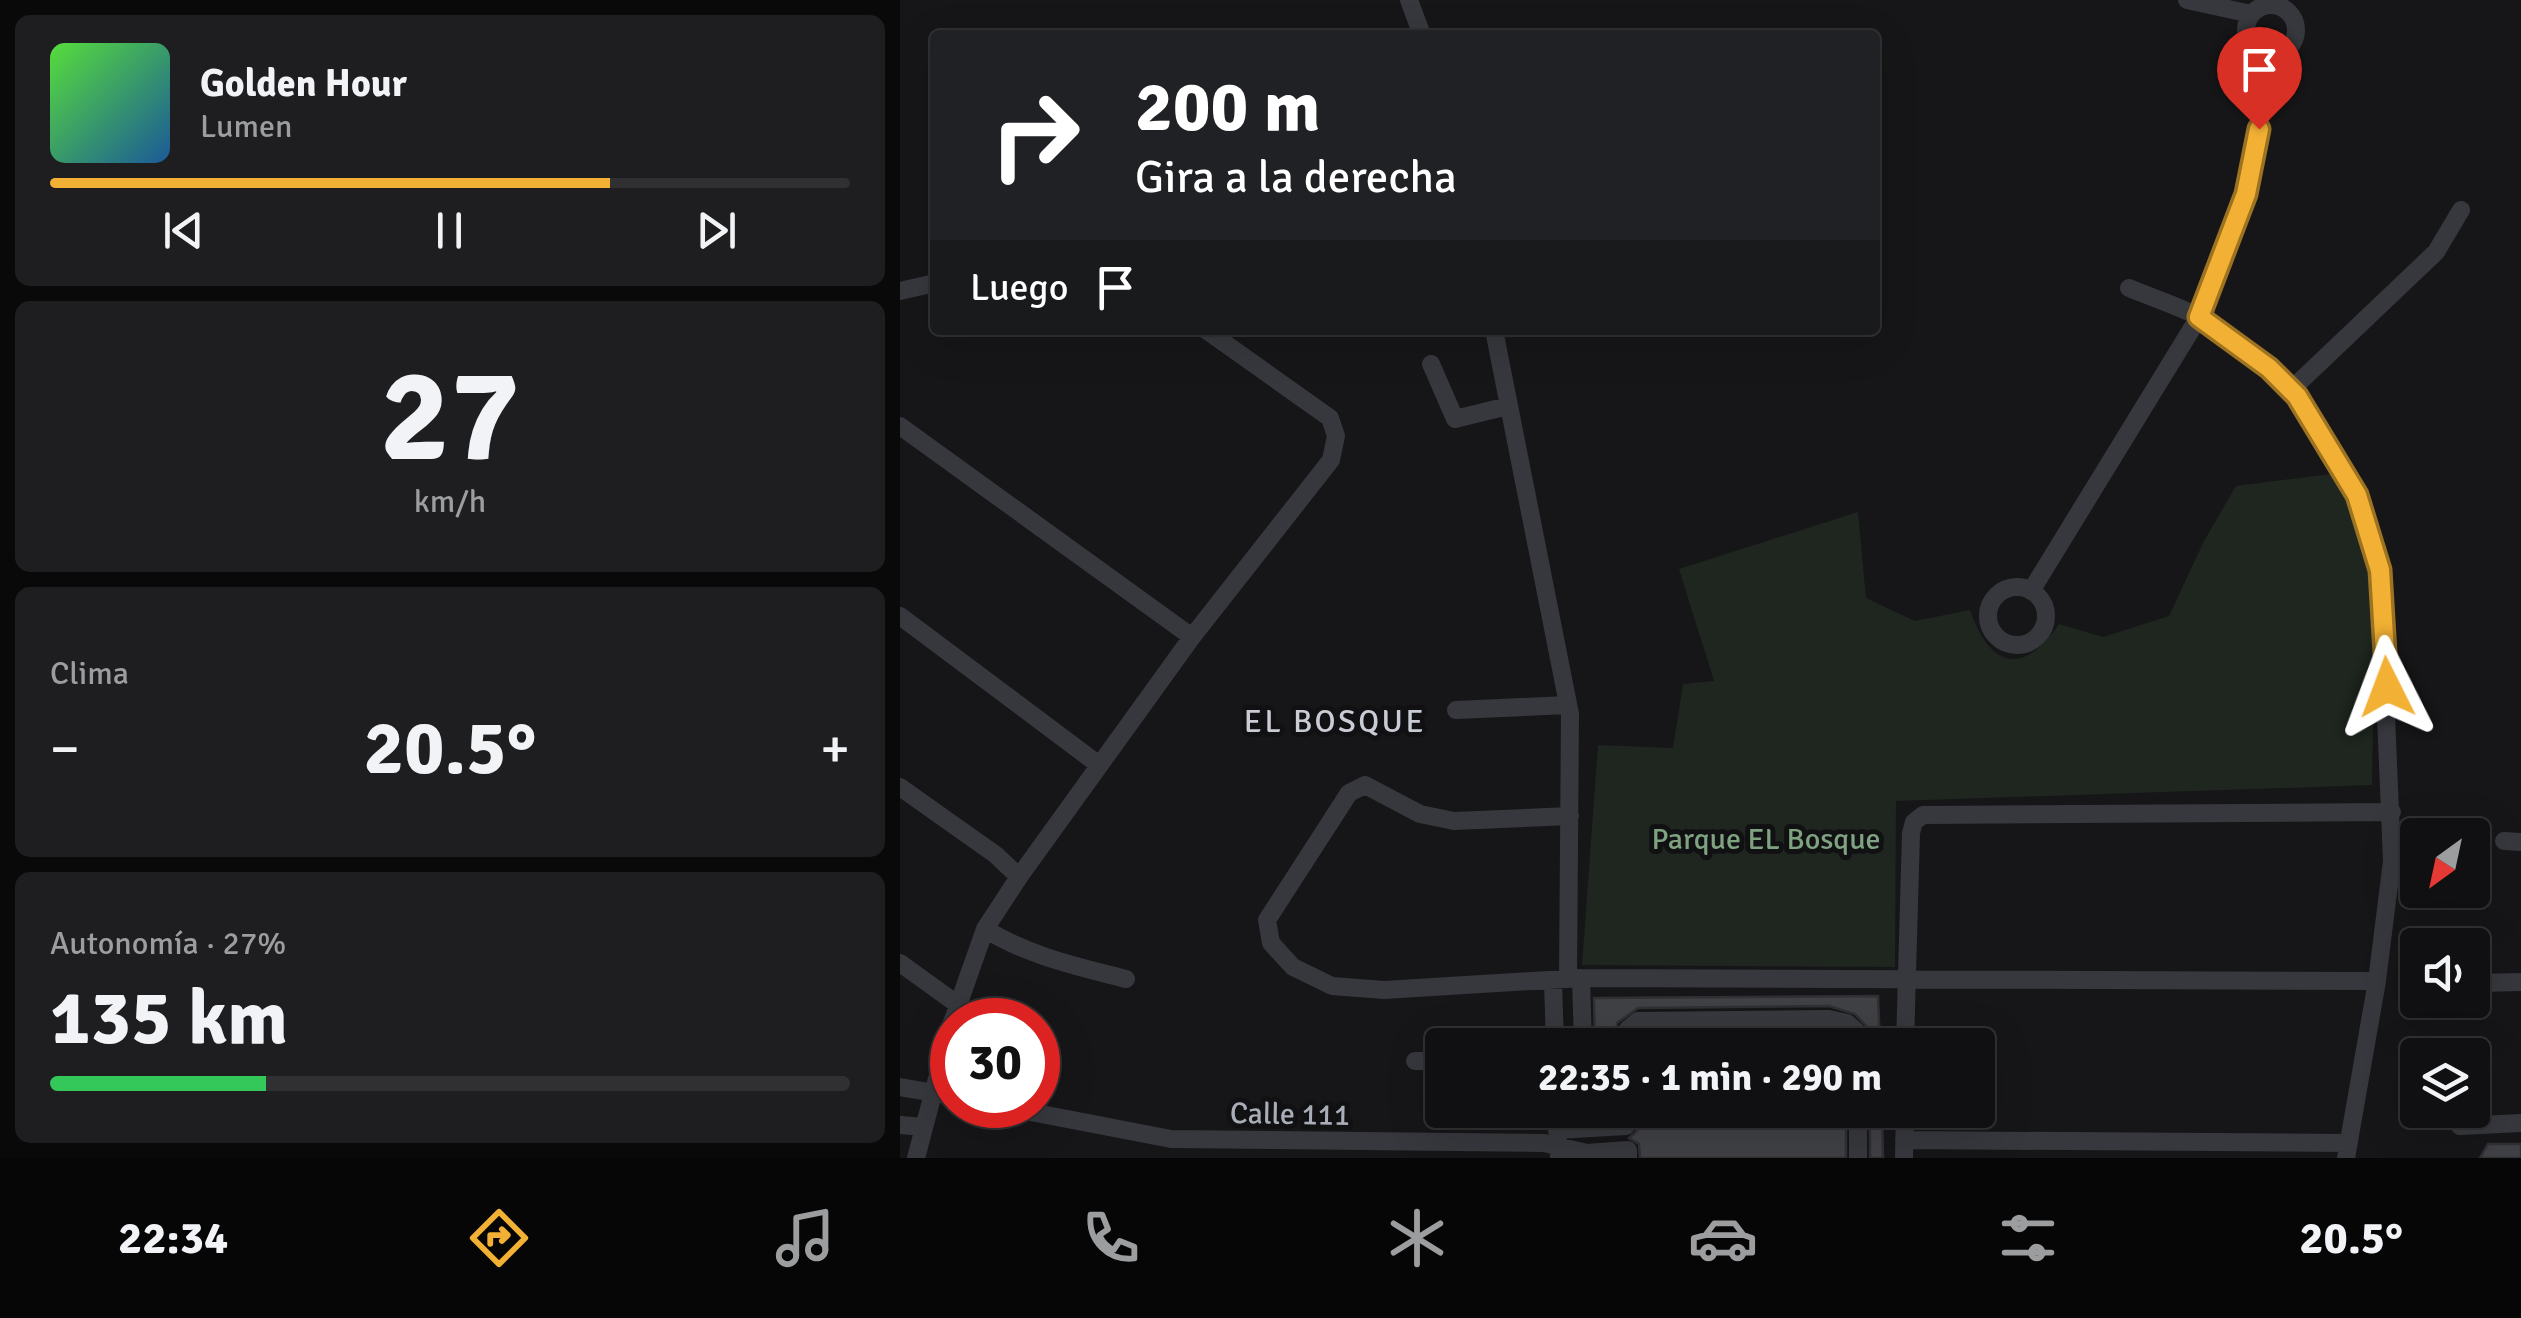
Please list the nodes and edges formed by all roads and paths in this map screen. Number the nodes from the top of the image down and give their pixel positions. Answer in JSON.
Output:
{"nodes":[{"id":1,"x":1408,"y":0,"type":"edge"},
{"id":2,"x":2186,"y":0,"type":"edge"},
{"id":3,"x":2251,"y":14,"type":"junction"},
{"id":4,"x":1420,"y":30,"type":"edge"},
{"id":5,"x":2272,"y":54,"type":"junction"},
{"id":6,"x":2461,"y":210,"type":"dead end"},
{"id":7,"x":930,"y":284,"type":"edge"},
{"id":8,"x":2130,"y":288,"type":"dead end"},
{"id":9,"x":900,"y":291,"type":"edge"},
{"id":10,"x":2199,"y":317,"type":"junction"},
{"id":11,"x":1213,"y":335,"type":"edge"},
{"id":12,"x":1495,"y":335,"type":"edge"},
{"id":13,"x":1430,"y":364,"type":"dead end"},
{"id":14,"x":2291,"y":390,"type":"junction"},
{"id":15,"x":1508,"y":406,"type":"junction"},
{"id":16,"x":900,"y":426,"type":"edge"},
{"id":17,"x":2031,"y":591,"type":"dead end"},
{"id":18,"x":900,"y":616,"type":"edge"},
{"id":19,"x":1192,"y":637,"type":"junction"},
{"id":20,"x":1568,"y":704,"type":"junction"},
{"id":21,"x":1456,"y":710,"type":"dead end"},
{"id":22,"x":1099,"y":765,"type":"junction"},
{"id":23,"x":900,"y":788,"type":"edge"},
{"id":24,"x":2392,"y":812,"type":"junction"},
{"id":25,"x":1570,"y":816,"type":"junction"},
{"id":26,"x":1019,"y":877,"type":"junction"},
{"id":27,"x":984,"y":929,"type":"junction"},
{"id":28,"x":900,"y":963,"type":"edge"},
{"id":29,"x":1906,"y":978,"type":"junction"},
{"id":30,"x":1126,"y":979,"type":"dead end"},
{"id":31,"x":1568,"y":980,"type":"junction"},
{"id":32,"x":2377,"y":981,"type":"junction"},
{"id":33,"x":2521,"y":982,"type":"edge"},
{"id":34,"x":2490,"y":983,"type":"edge"},
{"id":35,"x":936,"y":998,"type":"edge"},
{"id":36,"x":960,"y":998,"type":"edge"},
{"id":37,"x":1558,"y":1028,"type":"edge"},
{"id":38,"x":1579,"y":1028,"type":"edge"},
{"id":39,"x":1630,"y":1028,"type":"edge"},
{"id":40,"x":1853,"y":1028,"type":"edge"},
{"id":41,"x":1906,"y":1028,"type":"edge"},
{"id":42,"x":1415,"y":1061,"type":"dead end"},
{"id":43,"x":1425,"y":1061,"type":"edge"},
{"id":44,"x":900,"y":1086,"type":"edge"},
{"id":45,"x":930,"y":1092,"type":"edge"},
{"id":46,"x":930,"y":1117,"type":"edge"},
{"id":47,"x":1060,"y":1117,"type":"edge"},
{"id":48,"x":2521,"y":1123,"type":"edge"},
{"id":49,"x":900,"y":1125,"type":"edge"},
{"id":50,"x":2490,"y":1125,"type":"edge"},
{"id":51,"x":924,"y":1127,"type":"junction"},
{"id":52,"x":1586,"y":1128,"type":"edge"},
{"id":53,"x":1627,"y":1128,"type":"edge"},
{"id":54,"x":1858,"y":1128,"type":"edge"},
{"id":55,"x":1558,"y":1144,"type":"edge"},
{"id":56,"x":1904,"y":1149,"type":"edge"},
{"id":57,"x":2347,"y":1150,"type":"edge"},
{"id":58,"x":1628,"y":1154,"type":"edge"},
{"id":59,"x":1587,"y":1155,"type":"edge"},
{"id":60,"x":916,"y":1158,"type":"edge"},
{"id":61,"x":1858,"y":1158,"type":"edge"}],
"edges":[{"from":1,"to":4,"type":"street"},
{"from":2,"to":3,"type":"street"},
{"from":3,"to":5,"type":"street"},
{"from":3,"to":5,"type":"street"},
{"from":5,"to":10,"type":"street"},
{"from":6,"to":14,"type":"street"},
{"from":7,"to":9,"type":"street"},
{"from":8,"to":10,"type":"street"},
{"from":10,"to":14,"type":"street"},
{"from":10,"to":17,"type":"street"},
{"from":11,"to":19,"type":"street"},
{"from":12,"to":15,"type":"street"},
{"from":13,"to":15,"type":"street"},
{"from":14,"to":24,"type":"street"},
{"from":15,"to":20,"type":"street"},
{"from":16,"to":19,"type":"street"},
{"from":18,"to":22,"type":"street"},
{"from":19,"to":22,"type":"street"},
{"from":20,"to":21,"type":"street"},
{"from":20,"to":25,"type":"street"},
{"from":22,"to":26,"type":"street"},
{"from":23,"to":26,"type":"street"},
{"from":24,"to":29,"type":"street"},
{"from":24,"to":32,"type":"street"},
{"from":25,"to":31,"type":"street"},
{"from":25,"to":31,"type":"street"},
{"from":26,"to":27,"type":"street"},
{"from":27,"to":30,"type":"street"},
{"from":27,"to":36,"type":"street"},
{"from":28,"to":35,"type":"street"},
{"from":29,"to":31,"type":"street"},
{"from":29,"to":32,"type":"street"},
{"from":29,"to":41,"type":"street"},
{"from":31,"to":37,"type":"street"},
{"from":31,"to":38,"type":"street"},
{"from":32,"to":57,"type":"street"},
{"from":33,"to":34,"type":"street"},
{"from":39,"to":40,"type":"street"},
{"from":42,"to":43,"type":"street"},
{"from":44,"to":45,"type":"street"},
{"from":46,"to":51,"type":"street"},
{"from":47,"to":55,"type":"street","name":"Calle 111"},
{"from":48,"to":50,"type":"street"},
{"from":49,"to":51,"type":"street"},
{"from":51,"to":60,"type":"street"},
{"from":52,"to":59,"type":"street"},
{"from":53,"to":58,"type":"street"},
{"from":54,"to":61,"type":"street"},
{"from":55,"to":59,"type":"street","name":"Calle 111"},
{"from":56,"to":57,"type":"street"},
{"from":58,"to":59,"type":"street","name":"Calle 111"}]}
